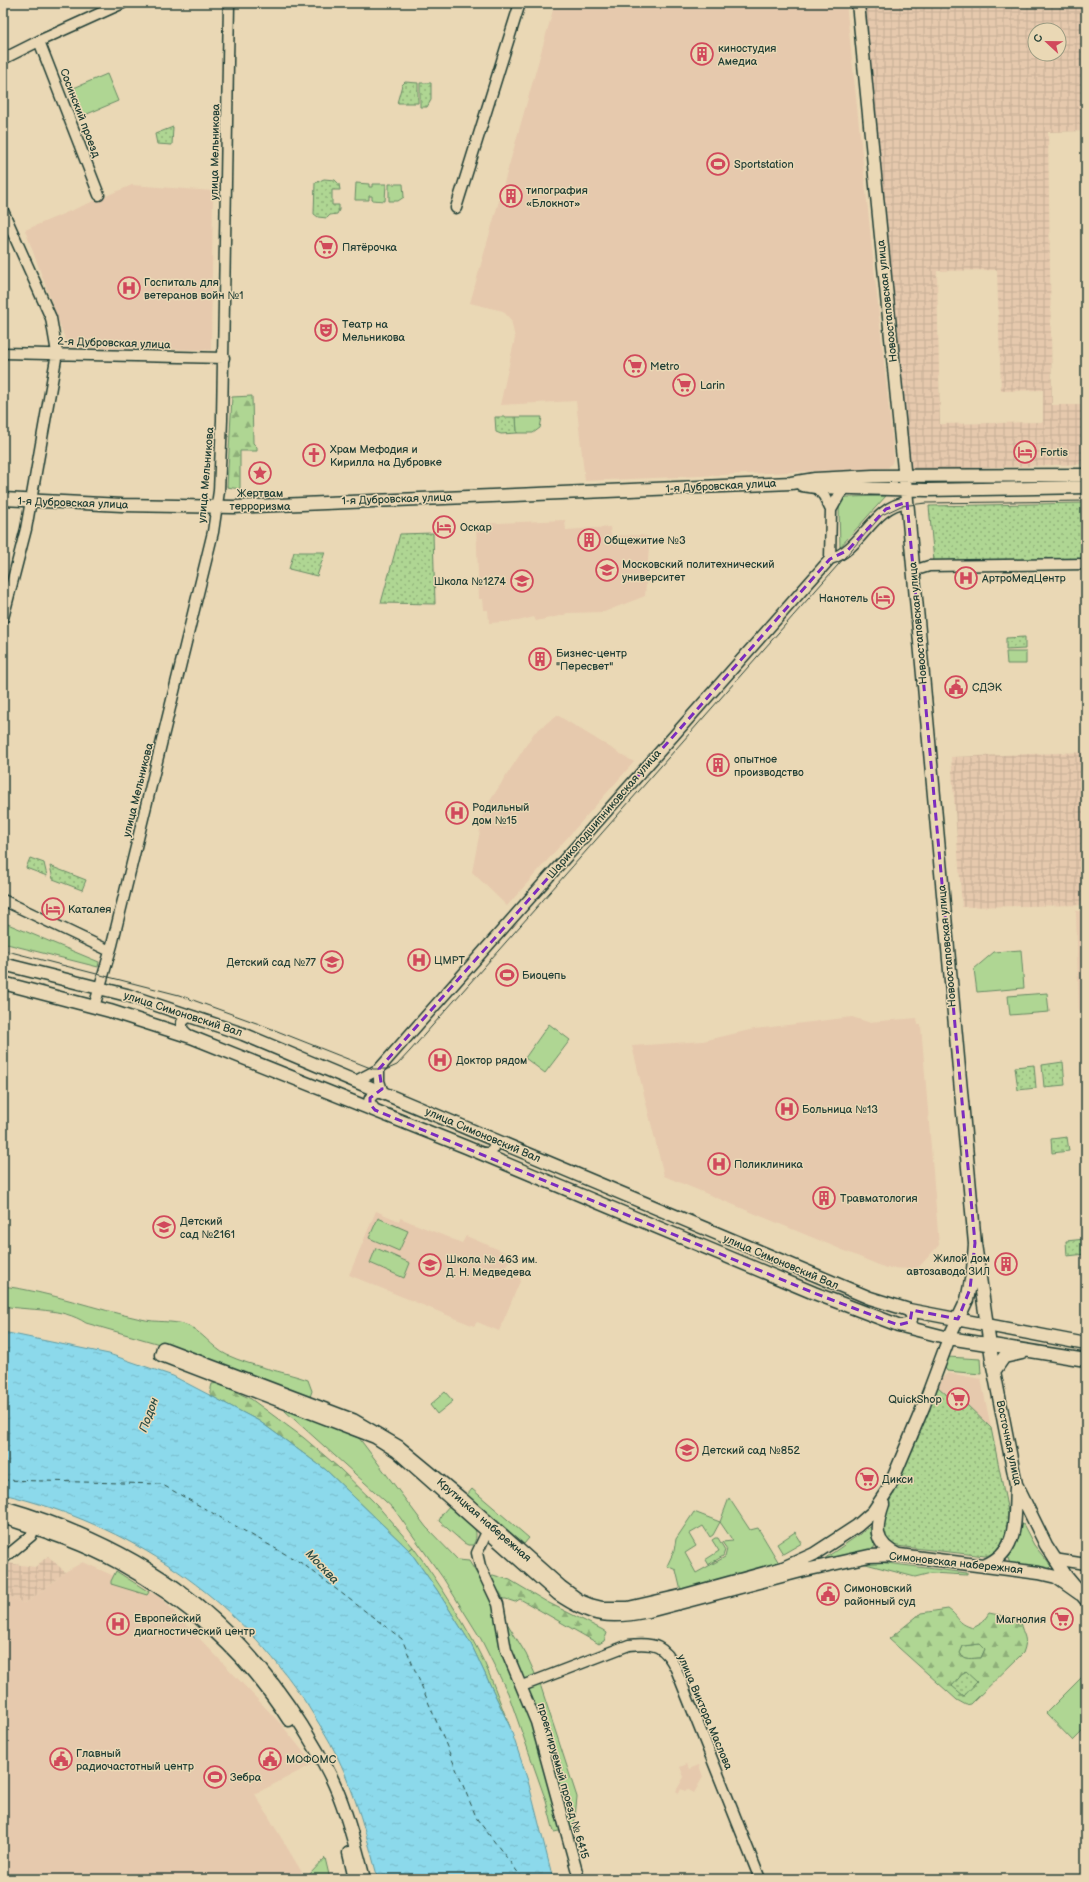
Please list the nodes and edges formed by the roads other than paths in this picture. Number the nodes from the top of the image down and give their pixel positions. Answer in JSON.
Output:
{"nodes":[{"id":1,"x":123,"y":3,"type":"edge"},
{"id":2,"x":229,"y":3,"type":"edge"},
{"id":3,"x":520,"y":3,"type":"edge"},
{"id":4,"x":858,"y":3,"type":"edge"},
{"id":5,"x":39,"y":41,"type":"junction"},
{"id":6,"x":3,"y":59,"type":"edge"},
{"id":7,"x":99,"y":195,"type":"dead end"},
{"id":8,"x":456,"y":208,"type":"dead end"},
{"id":9,"x":3,"y":211,"type":"edge"},
{"id":10,"x":3,"y":353,"type":"edge"},
{"id":11,"x":57,"y":353,"type":"junction"},
{"id":12,"x":224,"y":358,"type":"junction"},
{"id":13,"x":1086,"y":475,"type":"edge"},
{"id":14,"x":905,"y":476,"type":"junction"},
{"id":15,"x":791,"y":482,"type":"junction"},
{"id":16,"x":816,"y":487,"type":"junction"},
{"id":17,"x":1086,"y":487,"type":"edge"},
{"id":18,"x":846,"y":488,"type":"junction"},
{"id":19,"x":906,"y":489,"type":"junction"},
{"id":20,"x":3,"y":500,"type":"edge"},
{"id":21,"x":30,"y":501,"type":"junction"},
{"id":22,"x":907,"y":502,"type":"junction"},
{"id":23,"x":217,"y":507,"type":"junction"},
{"id":24,"x":831,"y":510,"type":"junction"},
{"id":25,"x":830,"y":560,"type":"junction"},
{"id":26,"x":1086,"y":564,"type":"edge"},
{"id":27,"x":913,"y":571,"type":"junction"},
{"id":28,"x":3,"y":618,"type":"edge"},
{"id":29,"x":3,"y":900,"type":"edge"},
{"id":30,"x":110,"y":951,"type":"junction"},
{"id":31,"x":3,"y":964,"type":"edge"},
{"id":32,"x":3,"y":983,"type":"edge"},
{"id":33,"x":99,"y":987,"type":"junction"},
{"id":34,"x":94,"y":1007,"type":"junction"},
{"id":35,"x":195,"y":1017,"type":"junction"},
{"id":36,"x":188,"y":1036,"type":"junction"},
{"id":37,"x":379,"y":1070,"type":"junction"},
{"id":38,"x":356,"y":1081,"type":"junction"},
{"id":39,"x":383,"y":1093,"type":"junction"},
{"id":40,"x":376,"y":1110,"type":"junction"},
{"id":41,"x":489,"y":1136,"type":"junction"},
{"id":42,"x":482,"y":1153,"type":"junction"},
{"id":43,"x":975,"y":1244,"type":"junction"},
{"id":44,"x":904,"y":1308,"type":"junction"},
{"id":45,"x":958,"y":1319,"type":"junction"},
{"id":46,"x":987,"y":1324,"type":"junction"},
{"id":47,"x":898,"y":1325,"type":"junction"},
{"id":48,"x":949,"y":1338,"type":"junction"},
{"id":49,"x":1086,"y":1344,"type":"edge"},
{"id":50,"x":990,"y":1345,"type":"junction"},
{"id":51,"x":162,"y":1351,"type":"dead end"},
{"id":52,"x":1033,"y":1351,"type":"junction"},
{"id":53,"x":1086,"y":1360,"type":"edge"},
{"id":54,"x":994,"y":1370,"type":"junction"},
{"id":55,"x":1016,"y":1484,"type":"junction"},
{"id":56,"x":889,"y":1488,"type":"junction"},
{"id":57,"x":3,"y":1507,"type":"edge"},
{"id":58,"x":3,"y":1517,"type":"edge"},
{"id":59,"x":36,"y":1524,"type":"junction"},
{"id":60,"x":489,"y":1529,"type":"junction"},
{"id":61,"x":899,"y":1555,"type":"junction"},
{"id":62,"x":1054,"y":1558,"type":"junction"},
{"id":63,"x":3,"y":1559,"type":"edge"},
{"id":64,"x":1086,"y":1564,"type":"edge"},
{"id":65,"x":984,"y":1566,"type":"junction"},
{"id":66,"x":785,"y":1575,"type":"joint"},
{"id":67,"x":1056,"y":1578,"type":"joint"},
{"id":68,"x":1083,"y":1597,"type":"edge"},
{"id":69,"x":522,"y":1686,"type":"junction"},
{"id":70,"x":350,"y":1840,"type":"junction"},
{"id":71,"x":355,"y":1879,"type":"edge"},
{"id":72,"x":364,"y":1879,"type":"edge"},
{"id":73,"x":579,"y":1879,"type":"edge"},
{"id":74,"x":760,"y":1879,"type":"edge"}],
"edges":[{"from":1,"to":5,"type":"street"},
{"from":2,"to":12,"type":"street","name":"улица Мельникова"},
{"from":3,"to":8,"type":"street"},
{"from":4,"to":14,"type":"main road","name":"Новоостаповская улица"},
{"from":5,"to":6,"type":"street"},
{"from":5,"to":7,"type":"street","name":"Сосинский проезд"},
{"from":9,"to":11,"type":"street"},
{"from":10,"to":11,"type":"street","name":"2-я Дубровская улица"},
{"from":11,"to":12,"type":"street","name":"2-я Дубровская улица"},
{"from":11,"to":21,"type":"street"},
{"from":12,"to":23,"type":"street","name":"улица Мельникова"},
{"from":13,"to":14,"type":"main road"},
{"from":14,"to":15,"type":"main road","name":"1-я Дубровская улица"},
{"from":14,"to":19,"type":"main road","name":"Новоостаповская улица"},
{"from":15,"to":16,"type":"main road","name":"1-я Дубровская улица"},
{"from":15,"to":23,"type":"main road","name":"1-я Дубровская улица"},
{"from":16,"to":18,"type":"main road","name":"1-я Дубровская улица"},
{"from":16,"to":24,"type":"street"},
{"from":17,"to":19,"type":"main road"},
{"from":18,"to":19,"type":"main road","name":"1-я Дубровская улица"},
{"from":18,"to":24,"type":"street"},
{"from":19,"to":22,"type":"main road","name":"Новоостаповская улица"},
{"from":20,"to":21,"type":"main road","name":"1-я Дубровская улица"},
{"from":21,"to":23,"type":"main road","name":"1-я Дубровская улица"},
{"from":21,"to":28,"type":"street"},
{"from":22,"to":25,"type":"street","name":"Шарикоподшипниковская улица"},
{"from":22,"to":27,"type":"main road","name":"Новоостаповская улица"},
{"from":23,"to":30,"type":"street","name":"улица Мельникова"},
{"from":24,"to":25,"type":"street"},
{"from":25,"to":37,"type":"street","name":"Шарикоподшипниковская улица"},
{"from":26,"to":27,"type":"street"},
{"from":27,"to":43,"type":"main road","name":"Новоостаповская улица"},
{"from":29,"to":30,"type":"street"},
{"from":30,"to":33,"type":"street","name":"улица Мельникова"},
{"from":31,"to":33,"type":"main road","name":"улица Симоновский Вал"},
{"from":32,"to":34,"type":"main road","name":"улица Симоновский Вал"},
{"from":33,"to":34,"type":"street","name":"улица Мельникова"},
{"from":33,"to":35,"type":"main road","name":"улица Симоновский Вал"},
{"from":34,"to":36,"type":"main road","name":"улица Симоновский Вал"},
{"from":35,"to":36,"type":"street"},
{"from":35,"to":38,"type":"main road","name":"улица Симоновский Вал"},
{"from":36,"to":40,"type":"main road","name":"улица Симоновский Вал"},
{"from":37,"to":38,"type":"street"},
{"from":37,"to":39,"type":"street"},
{"from":38,"to":39,"type":"main road","name":"улица Симоновский Вал"},
{"from":39,"to":40,"type":"street"},
{"from":39,"to":41,"type":"main road","name":"улица Симоновский Вал"},
{"from":40,"to":42,"type":"main road","name":"улица Симоновский Вал"},
{"from":41,"to":42,"type":"street"},
{"from":41,"to":44,"type":"main road","name":"улица Симоновский Вал"},
{"from":42,"to":47,"type":"main road","name":"улица Симоновский Вал"},
{"from":43,"to":45,"type":"main road","name":"Новоостаповская улица"},
{"from":43,"to":46,"type":"main road","name":"Новоостаповская улица"},
{"from":44,"to":45,"type":"main road","name":"улица Симоновский Вал"},
{"from":44,"to":47,"type":"street"},
{"from":45,"to":46,"type":"main road","name":"улица Симоновский Вал"},
{"from":45,"to":48,"type":"main road","name":"Новоостаповская улица"},
{"from":46,"to":49,"type":"main road","name":"улица Симоновский Вал"},
{"from":46,"to":50,"type":"main road","name":"Восточная улица"},
{"from":47,"to":48,"type":"main road","name":"улица Симоновский Вал"},
{"from":48,"to":50,"type":"main road","name":"улица Симоновский Вал"},
{"from":48,"to":56,"type":"main road","name":"Новоостаповская улица"},
{"from":50,"to":52,"type":"main road","name":"улица Симоновский Вал"},
{"from":50,"to":54,"type":"main road","name":"Восточная улица"},
{"from":51,"to":60,"type":"main road","name":"Крутицкая набережная"},
{"from":52,"to":53,"type":"main road","name":"улица Симоновский Вал"},
{"from":52,"to":54,"type":"main road"},
{"from":54,"to":55,"type":"main road","name":"Восточная улица"},
{"from":55,"to":62,"type":"main road","name":"Восточная улица"},
{"from":55,"to":65,"type":"main road"},
{"from":56,"to":60,"type":"main road","name":"Крутицкая набережная"},
{"from":56,"to":61,"type":"main road"},
{"from":57,"to":59,"type":"main road"},
{"from":58,"to":59,"type":"main road"},
{"from":59,"to":63,"type":"street"},
{"from":59,"to":70,"type":"main road"},
{"from":60,"to":66,"type":"main road","name":"Крутицкая набережная"},
{"from":60,"to":69,"type":"street","name":"проектируемый проезд № 6415"},
{"from":61,"to":65,"type":"main road","name":"Симоновская набережная"},
{"from":61,"to":66,"type":"main road","name":"Симоновская набережная"},
{"from":62,"to":64,"type":"street"},
{"from":62,"to":68,"type":"main road","name":"Восточная улица"},
{"from":65,"to":67,"type":"main road","name":"Симоновская набережная"},
{"from":67,"to":68,"type":"main road","name":"Восточная улица"},
{"from":69,"to":73,"type":"street","name":"проектируемый проезд № 6415"},
{"from":69,"to":74,"type":"street","name":"улица Виктора Маслова"},
{"from":70,"to":71,"type":"main road"},
{"from":70,"to":72,"type":"main road"}]}
